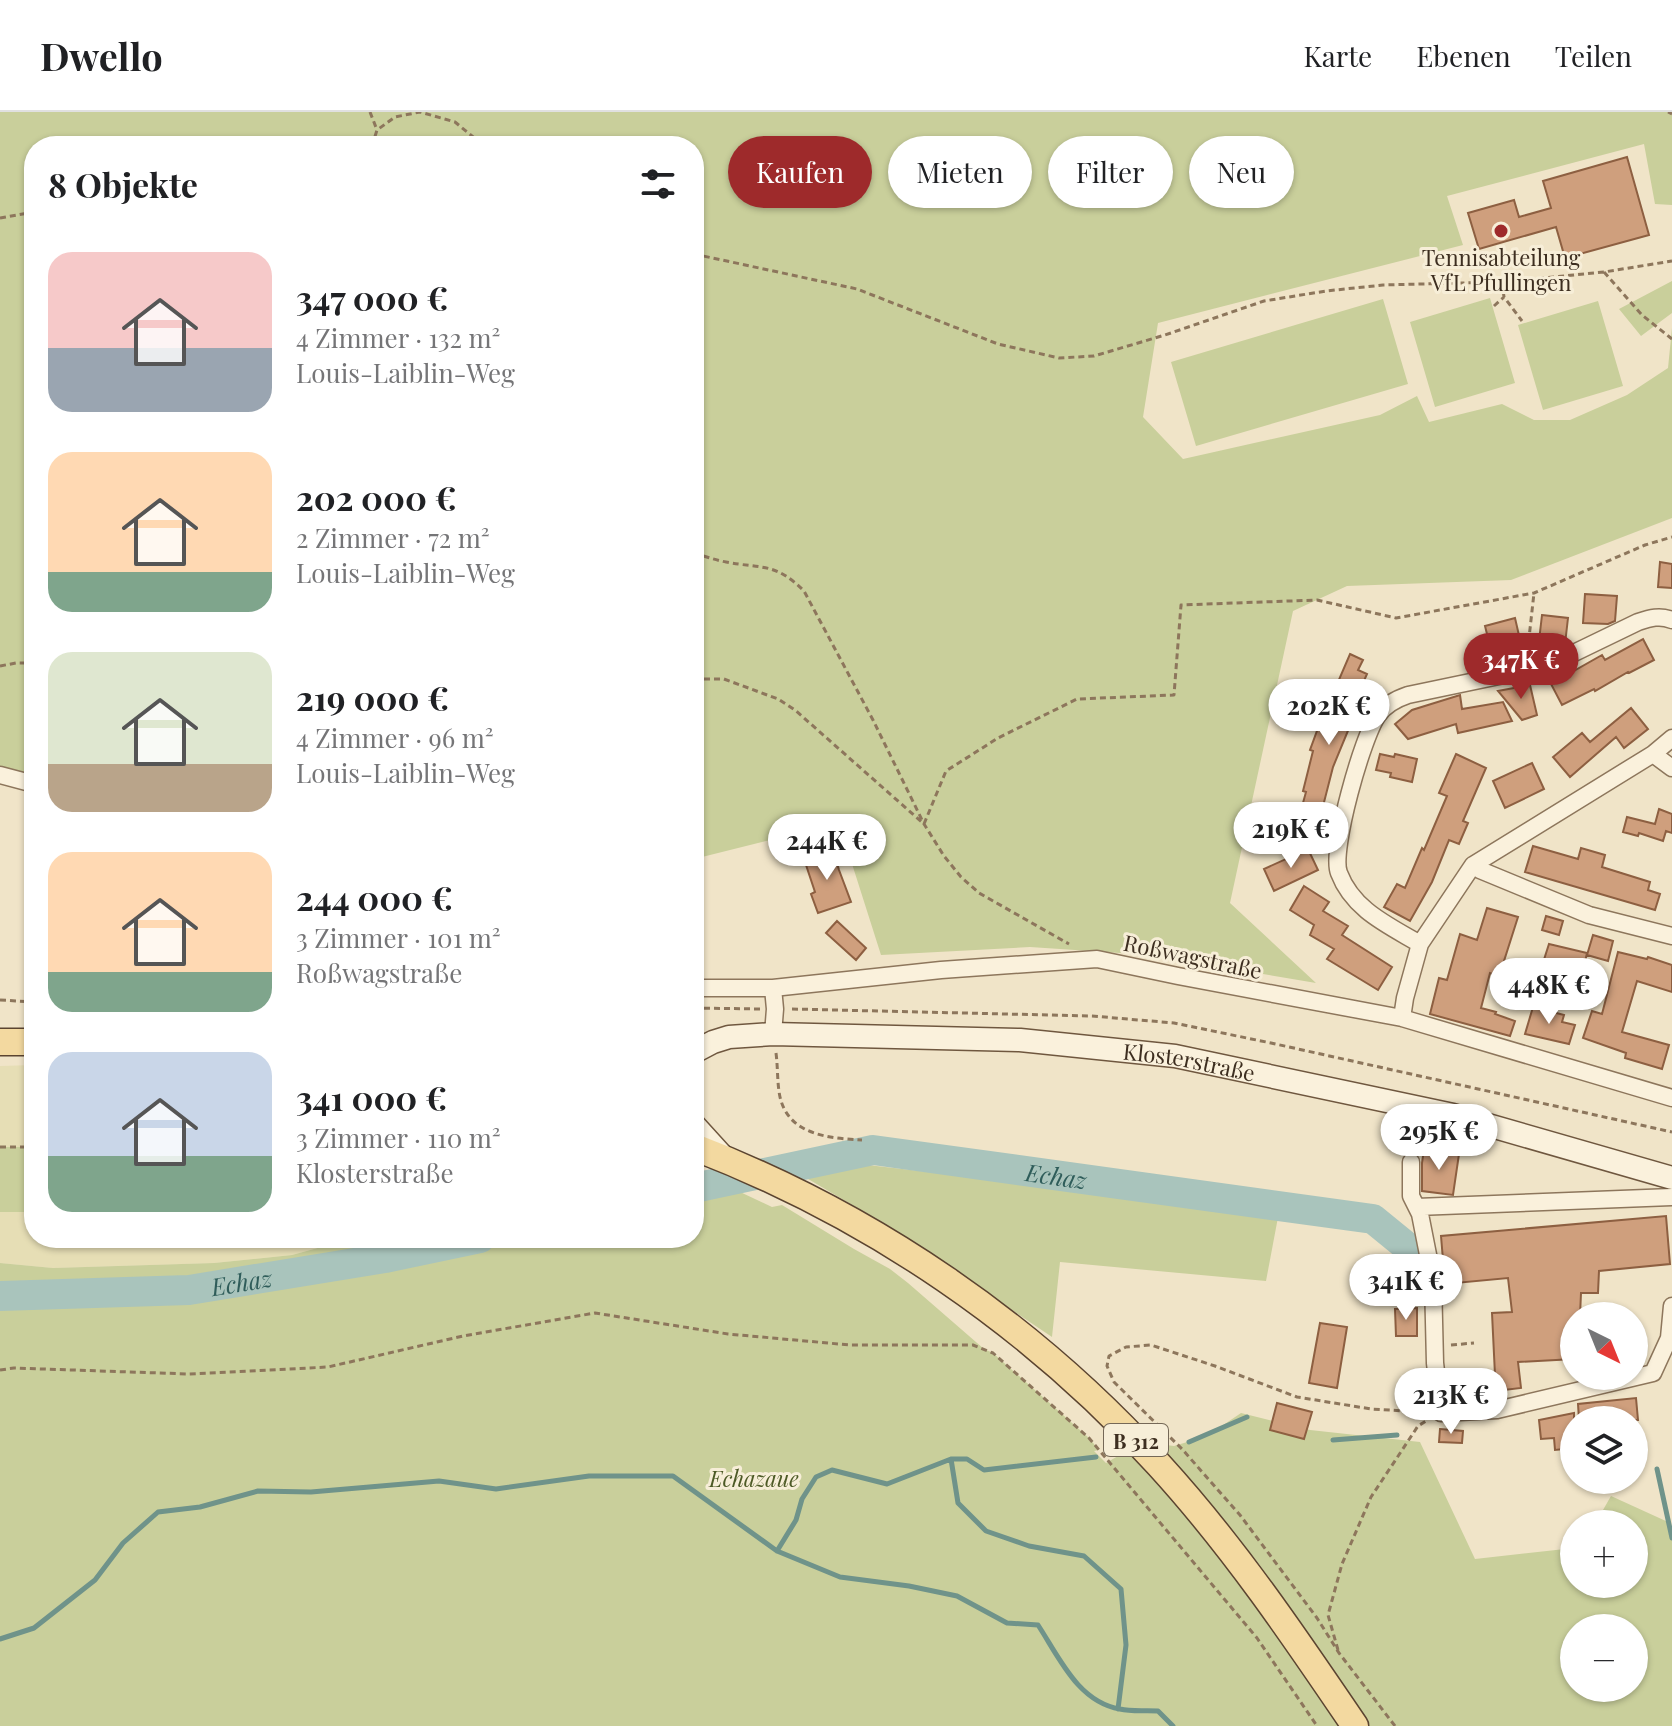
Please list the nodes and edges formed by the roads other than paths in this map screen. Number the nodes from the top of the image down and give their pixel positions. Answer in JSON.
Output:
{"nodes":[{"id":1,"x":1672,"y":620,"type":"edge"},
{"id":2,"x":1672,"y":738,"type":"edge"},
{"id":3,"x":1653,"y":754,"type":"junction"},
{"id":4,"x":1672,"y":768,"type":"edge"},
{"id":5,"x":0,"y":775,"type":"edge"},
{"id":6,"x":24,"y":781,"type":"edge"},
{"id":7,"x":1473,"y":865,"type":"junction"},
{"id":8,"x":1672,"y":936,"type":"edge"},
{"id":9,"x":1420,"y":944,"type":"junction"},
{"id":10,"x":704,"y":988,"type":"edge"},
{"id":11,"x":773,"y":988,"type":"junction"},
{"id":12,"x":1402,"y":1018,"type":"junction"},
{"id":13,"x":773,"y":1034,"type":"junction"},
{"id":14,"x":0,"y":1042,"type":"edge"},
{"id":15,"x":24,"y":1042,"type":"edge"},
{"id":16,"x":704,"y":1048,"type":"edge"},
{"id":17,"x":1672,"y":1098,"type":"edge"},
{"id":18,"x":704,"y":1134,"type":"edge"},
{"id":19,"x":704,"y":1151,"type":"edge"},
{"id":20,"x":1411,"y":1162,"type":"dead end"},
{"id":21,"x":734,"y":1163,"type":"junction"},
{"id":22,"x":1672,"y":1178,"type":"edge"},
{"id":23,"x":1672,"y":1197,"type":"edge"},
{"id":24,"x":1417,"y":1207,"type":"junction"},
{"id":25,"x":1672,"y":1306,"type":"edge"},
{"id":26,"x":1355,"y":1726,"type":"edge"}],
"edges":[{"from":1,"to":9,"type":"street"},
{"from":2,"to":3,"type":"street"},
{"from":3,"to":4,"type":"street"},
{"from":3,"to":7,"type":"street"},
{"from":5,"to":6,"type":"street"},
{"from":7,"to":8,"type":"street"},
{"from":7,"to":9,"type":"street"},
{"from":9,"to":12,"type":"street"},
{"from":10,"to":11,"type":"street","name":"Roßwagstraße"},
{"from":11,"to":12,"type":"street","name":"Roßwagstraße"},
{"from":11,"to":13,"type":"street"},
{"from":12,"to":17,"type":"street","name":"Roßwagstraße"},
{"from":13,"to":16,"type":"main road","name":"Klosterstraße"},
{"from":13,"to":22,"type":"main road","name":"Klosterstraße"},
{"from":14,"to":15,"type":"main road"},
{"from":18,"to":21,"type":"main road"},
{"from":19,"to":21,"type":"main road","number":"B 312"},
{"from":20,"to":24,"type":"street"},
{"from":21,"to":26,"type":"main road","number":"B 312"},
{"from":23,"to":24,"type":"street"},
{"from":24,"to":25,"type":"street"}]}
